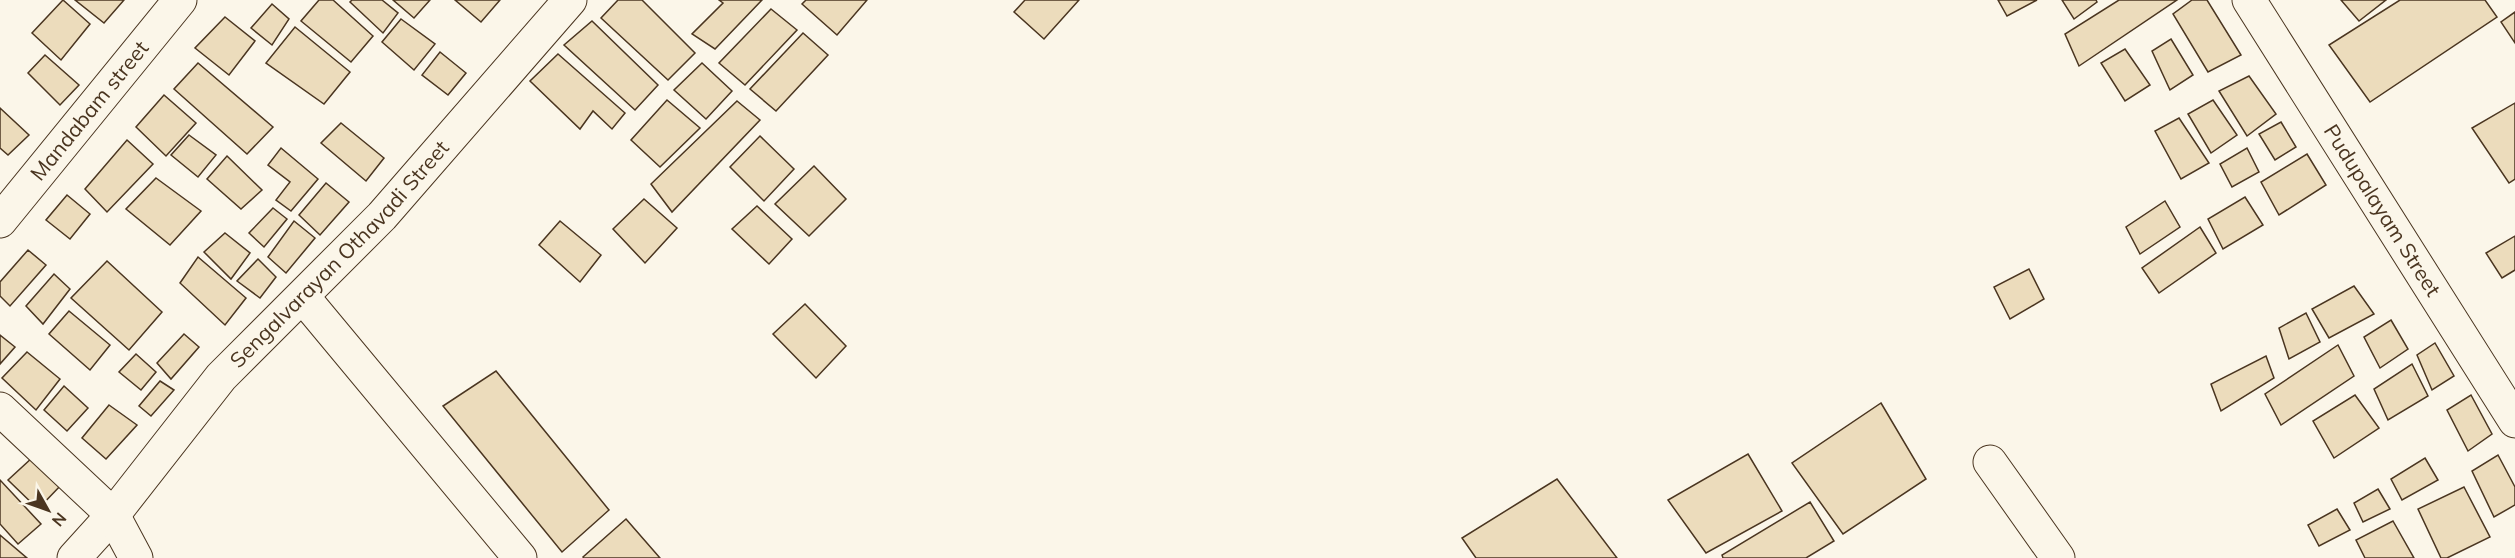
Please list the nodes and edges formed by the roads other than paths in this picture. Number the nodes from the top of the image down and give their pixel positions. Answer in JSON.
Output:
{"nodes":[{"id":1,"x":180,"y":0,"type":"edge"},
{"id":2,"x":570,"y":0,"type":"edge"},
{"id":3,"x":2249,"y":0,"type":"edge"},
{"id":4,"x":0,"y":221,"type":"edge"},
{"id":5,"x":303,"y":297,"type":"junction"},
{"id":6,"x":0,"y":409,"type":"edge"},
{"id":7,"x":2515,"y":421,"type":"edge"},
{"id":8,"x":1990,"y":462,"type":"dead end"},
{"id":9,"x":113,"y":515,"type":"junction"},
{"id":10,"x":74,"y":558,"type":"edge"},
{"id":11,"x":136,"y":558,"type":"edge"},
{"id":12,"x":520,"y":558,"type":"edge"},
{"id":13,"x":2058,"y":558,"type":"edge"}],
"edges":[{"from":1,"to":4,"type":"street","name":"Mandabam street"},
{"from":2,"to":5,"type":"street","name":"Sengalvarayan Othavadi Street"},
{"from":3,"to":7,"type":"street","name":"Pudupalayam Street"},
{"from":5,"to":9,"type":"street","name":"Sengalvarayan Othavadi Street"},
{"from":5,"to":12,"type":"street"},
{"from":6,"to":9,"type":"street"},
{"from":8,"to":13,"type":"street"},
{"from":9,"to":10,"type":"street","name":"Sengalvarayan Othavadi Street"},
{"from":9,"to":11,"type":"street"}]}
